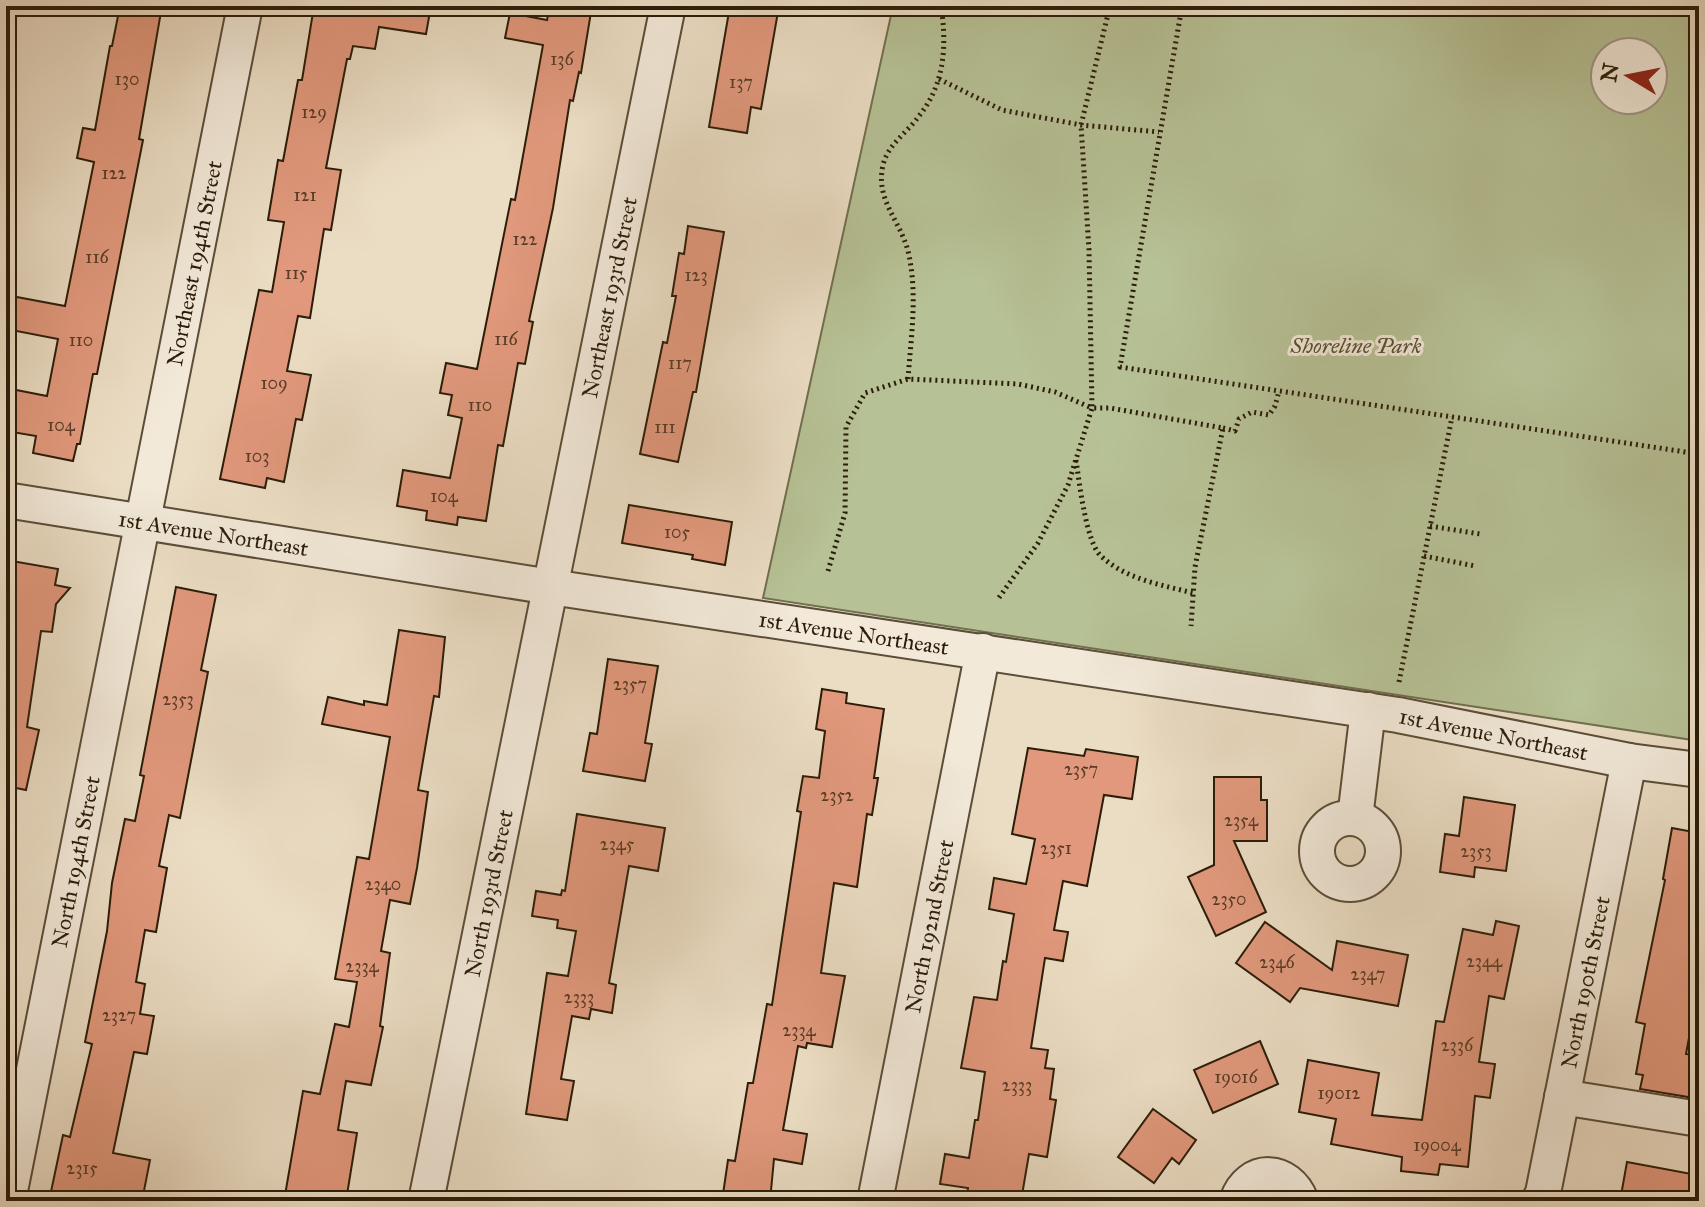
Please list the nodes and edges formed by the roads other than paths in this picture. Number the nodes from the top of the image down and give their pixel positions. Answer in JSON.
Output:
{"nodes":[{"id":1,"x":245,"y":6,"type":"edge"},
{"id":2,"x":668,"y":6,"type":"edge"},
{"id":3,"x":6,"y":500,"type":"edge"},
{"id":4,"x":141,"y":521,"type":"junction"},
{"id":5,"x":551,"y":587,"type":"junction"},
{"id":6,"x":983,"y":651,"type":"junction"},
{"id":7,"x":1368,"y":710,"type":"junction"},
{"id":8,"x":1629,"y":761,"type":"junction"},
{"id":9,"x":1699,"y":770,"type":"edge"},
{"id":10,"x":1355,"y":818,"type":"dead end"},
{"id":11,"x":1562,"y":1097,"type":"junction"},
{"id":12,"x":1699,"y":1119,"type":"edge"},
{"id":13,"x":8,"y":1201,"type":"edge"},
{"id":14,"x":426,"y":1201,"type":"edge"},
{"id":15,"x":875,"y":1201,"type":"edge"},
{"id":16,"x":1237,"y":1201,"type":"edge"},
{"id":17,"x":1301,"y":1201,"type":"edge"},
{"id":18,"x":1539,"y":1201,"type":"edge"}],
"edges":[{"from":1,"to":4,"type":"street","name":"Northeast 194th Street"},
{"from":2,"to":5,"type":"street","name":"Northeast 193rd Street"},
{"from":3,"to":4,"type":"street","name":"1st Avenue Northeast"},
{"from":4,"to":5,"type":"street","name":"1st Avenue Northeast"},
{"from":4,"to":13,"type":"street","name":"North 194th Street"},
{"from":5,"to":6,"type":"street","name":"1st Avenue Northeast"},
{"from":5,"to":14,"type":"street","name":"North 193rd Street"},
{"from":6,"to":7,"type":"street","name":"1st Avenue Northeast"},
{"from":6,"to":15,"type":"street","name":"North 192nd Street"},
{"from":7,"to":8,"type":"street","name":"1st Avenue Northeast"},
{"from":7,"to":10,"type":"street"},
{"from":8,"to":9,"type":"street","name":"1st Avenue Northeast"},
{"from":8,"to":11,"type":"street","name":"North 190th Street"},
{"from":11,"to":12,"type":"street"},
{"from":11,"to":18,"type":"street","name":"North 190th Street"},
{"from":16,"to":17,"type":"street"}]}
